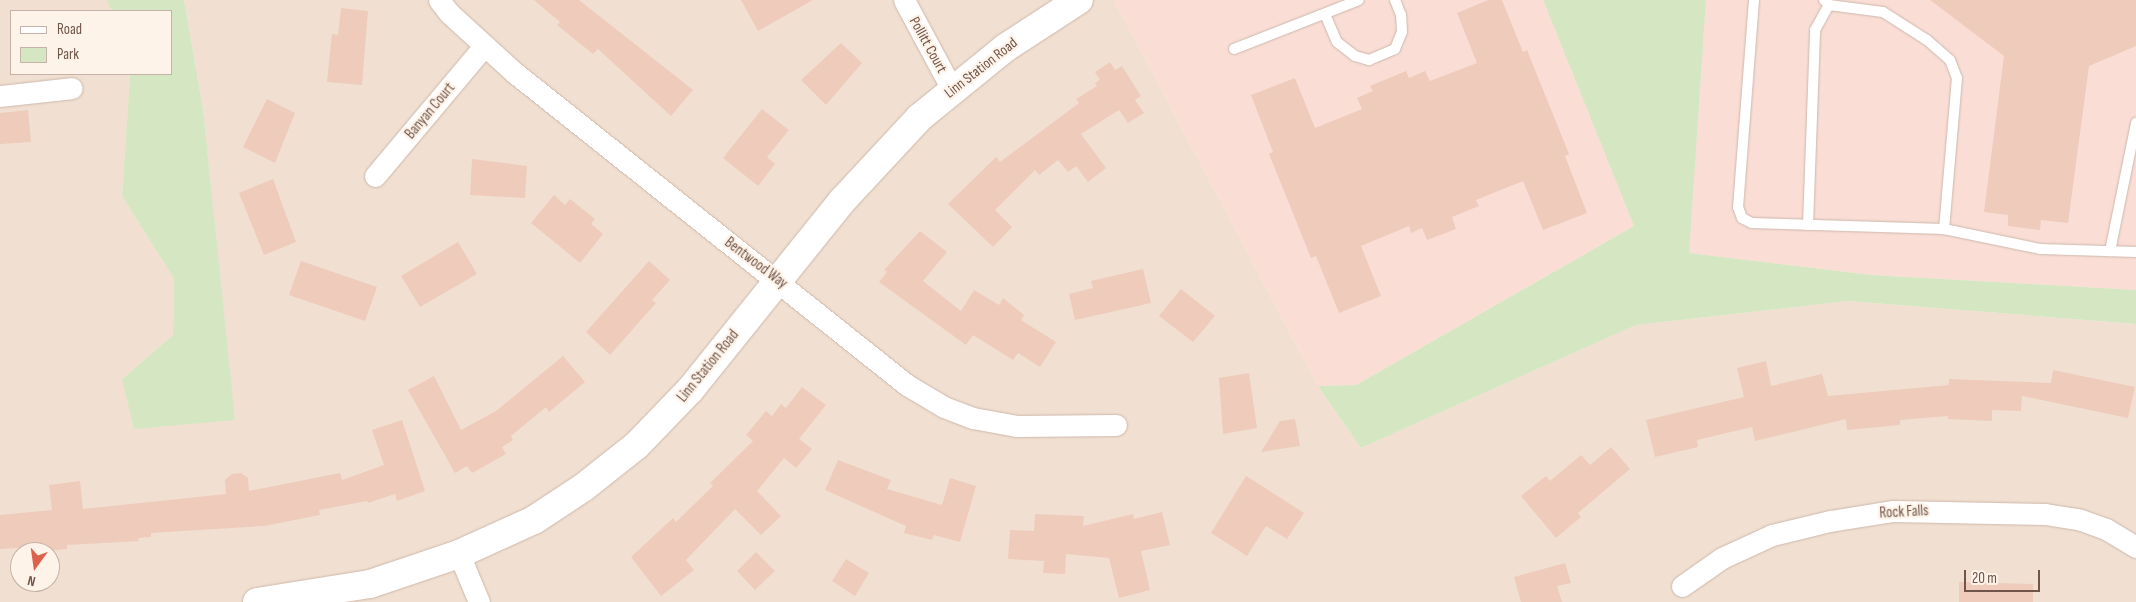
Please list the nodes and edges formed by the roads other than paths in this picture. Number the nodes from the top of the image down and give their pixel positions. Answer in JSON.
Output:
{"nodes":[{"id":1,"x":439,"y":0,"type":"edge"},
{"id":2,"x":904,"y":0,"type":"edge"},
{"id":3,"x":1079,"y":0,"type":"edge"},
{"id":4,"x":1359,"y":0,"type":"edge"},
{"id":5,"x":1395,"y":0,"type":"edge"},
{"id":6,"x":1754,"y":0,"type":"edge"},
{"id":7,"x":1826,"y":3,"type":"edge"},
{"id":8,"x":1325,"y":14,"type":"junction"},
{"id":9,"x":484,"y":46,"type":"junction"},
{"id":10,"x":1234,"y":48,"type":"dead end"},
{"id":11,"x":72,"y":88,"type":"dead end"},
{"id":12,"x":952,"y":90,"type":"junction"},
{"id":13,"x":0,"y":96,"type":"edge"},
{"id":14,"x":2136,"y":123,"type":"edge"},
{"id":15,"x":375,"y":176,"type":"dead end"},
{"id":16,"x":1808,"y":225,"type":"junction"},
{"id":17,"x":1944,"y":229,"type":"junction"},
{"id":18,"x":2110,"y":251,"type":"junction"},
{"id":19,"x":2136,"y":252,"type":"edge"},
{"id":20,"x":777,"y":279,"type":"junction"},
{"id":21,"x":1116,"y":425,"type":"dead end"},
{"id":22,"x":2136,"y":547,"type":"edge"},
{"id":23,"x":460,"y":554,"type":"junction"},
{"id":24,"x":1682,"y":586,"type":"dead end"},
{"id":25,"x":257,"y":602,"type":"edge"},
{"id":26,"x":479,"y":602,"type":"edge"}],
"edges":[{"from":1,"to":9,"type":"street","name":"Bentwood Way"},
{"from":2,"to":12,"type":"street","name":"Pollitt Court"},
{"from":3,"to":12,"type":"street","name":"Linn Station Road"},
{"from":4,"to":8,"type":"lane"},
{"from":5,"to":8,"type":"lane"},
{"from":6,"to":16,"type":"lane"},
{"from":7,"to":16,"type":"lane"},
{"from":7,"to":17,"type":"lane"},
{"from":8,"to":10,"type":"lane"},
{"from":9,"to":15,"type":"street","name":"Banyan Court"},
{"from":9,"to":20,"type":"street","name":"Bentwood Way"},
{"from":11,"to":13,"type":"street"},
{"from":12,"to":20,"type":"street","name":"Linn Station Road"},
{"from":14,"to":18,"type":"lane"},
{"from":16,"to":17,"type":"lane"},
{"from":17,"to":18,"type":"lane"},
{"from":18,"to":19,"type":"lane"},
{"from":20,"to":21,"type":"street","name":"Bentwood Way"},
{"from":20,"to":23,"type":"street","name":"Linn Station Road"},
{"from":22,"to":24,"type":"street","name":"Rock Falls"},
{"from":23,"to":25,"type":"street","name":"Linn Station Road"},
{"from":23,"to":26,"type":"street"}]}
